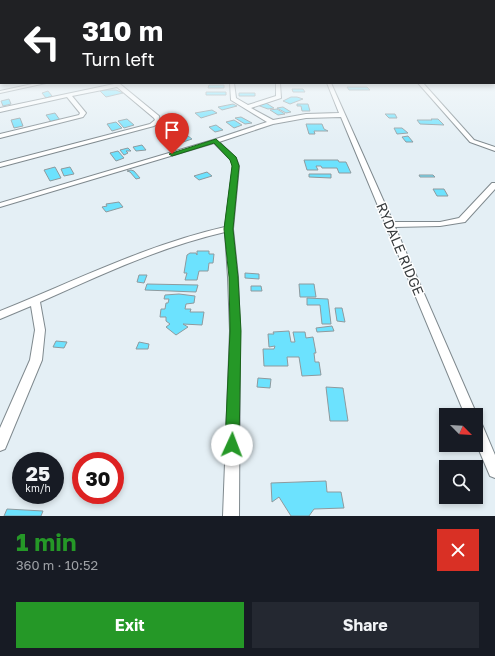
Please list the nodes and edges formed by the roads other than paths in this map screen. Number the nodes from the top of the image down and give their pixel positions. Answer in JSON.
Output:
{"nodes":[{"id":1,"x":73,"y":95,"type":"edge"},
{"id":2,"x":130,"y":95,"type":"edge"},
{"id":3,"x":233,"y":95,"type":"edge"},
{"id":4,"x":279,"y":95,"type":"edge"},
{"id":5,"x":334,"y":95,"type":"edge"},
{"id":6,"x":431,"y":95,"type":"edge"},
{"id":7,"x":69,"y":96,"type":"junction"},
{"id":8,"x":248,"y":107,"type":"junction"},
{"id":9,"x":0,"y":110,"type":"edge"},
{"id":10,"x":343,"y":115,"type":"junction"},
{"id":11,"x":272,"y":122,"type":"junction"},
{"id":12,"x":0,"y":136,"type":"edge"},
{"id":13,"x":216,"y":141,"type":"junction"},
{"id":14,"x":495,"y":149,"type":"edge"},
{"id":15,"x":0,"y":164,"type":"edge"},
{"id":16,"x":495,"y":185,"type":"edge"},
{"id":17,"x":0,"y":205,"type":"edge"},
{"id":18,"x":389,"y":224,"type":"junction"},
{"id":19,"x":229,"y":229,"type":"junction"},
{"id":20,"x":35,"y":301,"type":"junction"},
{"id":21,"x":0,"y":315,"type":"edge"},
{"id":22,"x":468,"y":408,"type":"edge"},
{"id":23,"x":483,"y":443,"type":"edge"},
{"id":24,"x":0,"y":444,"type":"edge"},
{"id":25,"x":495,"y":471,"type":"edge"},
{"id":26,"x":231,"y":516,"type":"edge"}],
"edges":[{"from":1,"to":7,"type":"street"},
{"from":2,"to":15,"type":"street"},
{"from":3,"to":8,"type":"street"},
{"from":4,"to":8,"type":"street"},
{"from":5,"to":10,"type":"street","name":"RYDALE RIDGE"},
{"from":6,"to":14,"type":"street"},
{"from":7,"to":9,"type":"street"},
{"from":7,"to":12,"type":"street"},
{"from":8,"to":11,"type":"street"},
{"from":10,"to":11,"type":"street"},
{"from":10,"to":18,"type":"street","name":"RYDALE RIDGE"},
{"from":11,"to":13,"type":"street"},
{"from":13,"to":17,"type":"street"},
{"from":13,"to":19,"type":"street"},
{"from":16,"to":18,"type":"street"},
{"from":18,"to":22,"type":"street","name":"RYDALE RIDGE"},
{"from":19,"to":20,"type":"street"},
{"from":19,"to":26,"type":"street"},
{"from":20,"to":21,"type":"street"},
{"from":20,"to":24,"type":"street"},
{"from":23,"to":25,"type":"street"}]}
